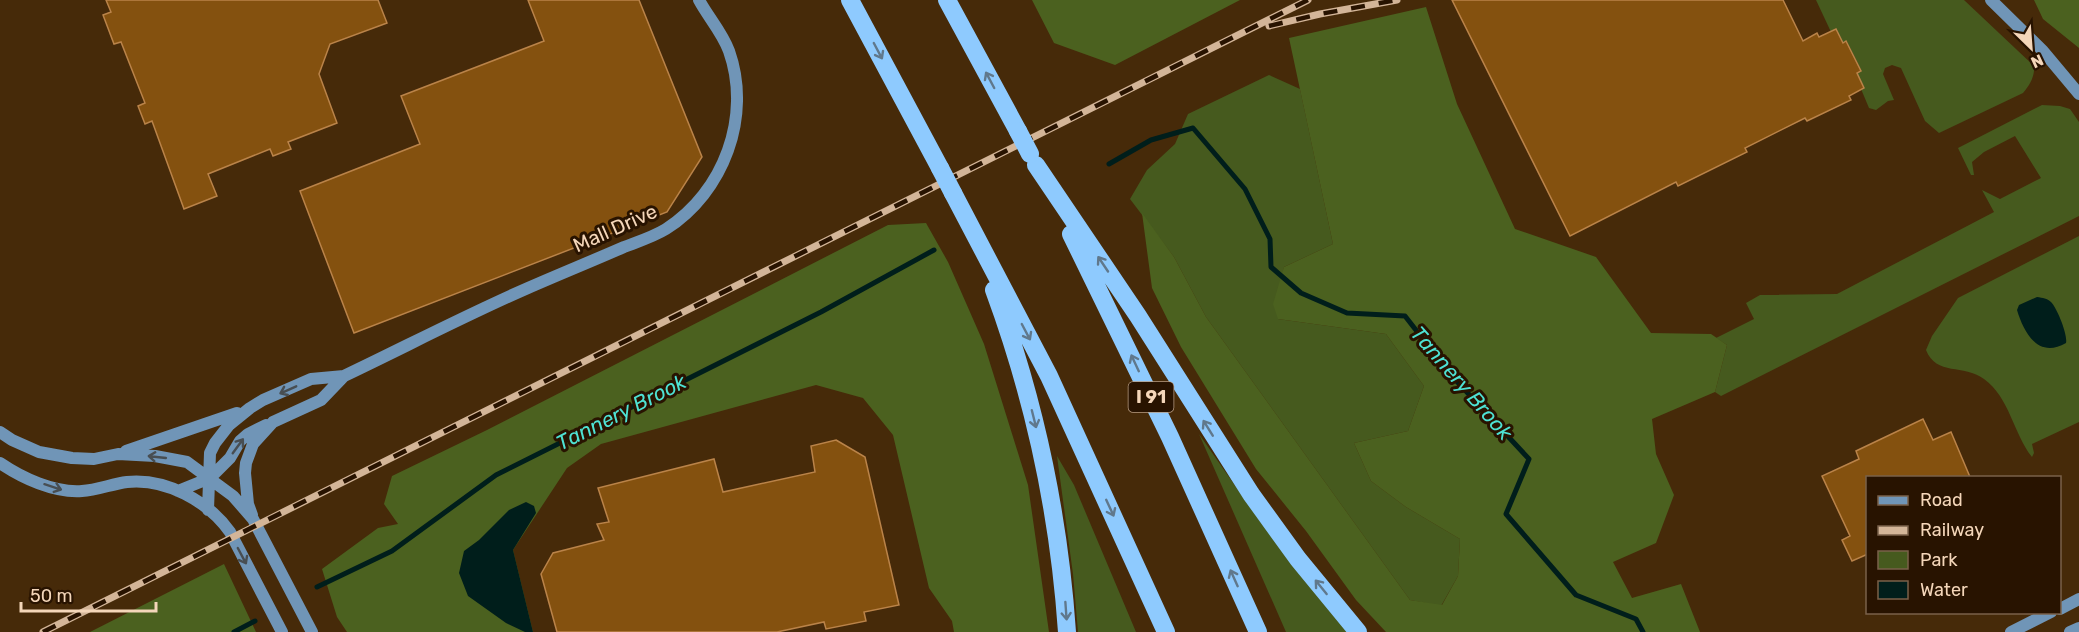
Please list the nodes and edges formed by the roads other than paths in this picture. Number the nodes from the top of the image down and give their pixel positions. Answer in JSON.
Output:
{"nodes":[{"id":1,"x":699,"y":0,"type":"edge"},
{"id":2,"x":850,"y":0,"type":"edge"},
{"id":3,"x":947,"y":0,"type":"edge"},
{"id":4,"x":1991,"y":0,"type":"edge"},
{"id":5,"x":2079,"y":94,"type":"edge"},
{"id":6,"x":1033,"y":159,"type":"junction"},
{"id":7,"x":970,"y":224,"type":"junction"},
{"id":8,"x":344,"y":376,"type":"junction"},
{"id":9,"x":249,"y":408,"type":"junction"},
{"id":10,"x":273,"y":422,"type":"junction"},
{"id":11,"x":0,"y":432,"type":"edge"},
{"id":12,"x":118,"y":454,"type":"junction"},
{"id":13,"x":0,"y":463,"type":"edge"},
{"id":14,"x":210,"y":478,"type":"junction"},
{"id":15,"x":178,"y":490,"type":"junction"},
{"id":16,"x":208,"y":510,"type":"junction"},
{"id":17,"x":253,"y":519,"type":"junction"},
{"id":18,"x":2079,"y":599,"type":"edge"},
{"id":19,"x":2061,"y":608,"type":"edge"},
{"id":20,"x":2047,"y":614,"type":"edge"},
{"id":21,"x":2079,"y":628,"type":"edge"},
{"id":22,"x":282,"y":632,"type":"edge"},
{"id":23,"x":312,"y":632,"type":"edge"},
{"id":24,"x":1067,"y":632,"type":"edge"},
{"id":25,"x":1166,"y":632,"type":"edge"},
{"id":26,"x":1258,"y":632,"type":"edge"},
{"id":27,"x":1358,"y":632,"type":"edge"},
{"id":28,"x":2011,"y":632,"type":"edge"},
{"id":29,"x":2070,"y":632,"type":"edge"}],
"edges":[{"from":1,"to":8,"type":"street","name":"Mall Drive"},
{"from":2,"to":7,"type":"highway","one_way":true,"bridge":true},
{"from":6,"to":3,"type":"highway","number":"I 91","one_way":true,"bridge":true},
{"from":4,"to":5,"type":"street"},
{"from":26,"to":6,"type":"highway","number":"I 91","one_way":true},
{"from":27,"to":6,"type":"highway","one_way":true},
{"from":7,"to":24,"type":"highway","one_way":true},
{"from":7,"to":25,"type":"highway","one_way":true},
{"from":8,"to":9,"type":"street","name":"Mall Drive","one_way":true},
{"from":8,"to":10,"type":"street","name":"Mall Drive"},
{"from":9,"to":12,"type":"street"},
{"from":9,"to":14,"type":"street","name":"Mall Drive"},
{"from":14,"to":10,"type":"street","one_way":true},
{"from":10,"to":17,"type":"street","name":"Mall Drive"},
{"from":11,"to":12,"type":"street"},
{"from":14,"to":12,"type":"street","one_way":true},
{"from":13,"to":15,"type":"street","one_way":true},
{"from":14,"to":15,"type":"street"},
{"from":14,"to":16,"type":"street","name":"Mall Drive"},
{"from":14,"to":17,"type":"street"},
{"from":15,"to":16,"type":"street"},
{"from":16,"to":22,"type":"street","one_way":true},
{"from":17,"to":23,"type":"street"},
{"from":18,"to":19,"type":"street"},
{"from":20,"to":28,"type":"street"},
{"from":21,"to":29,"type":"street"}]}
